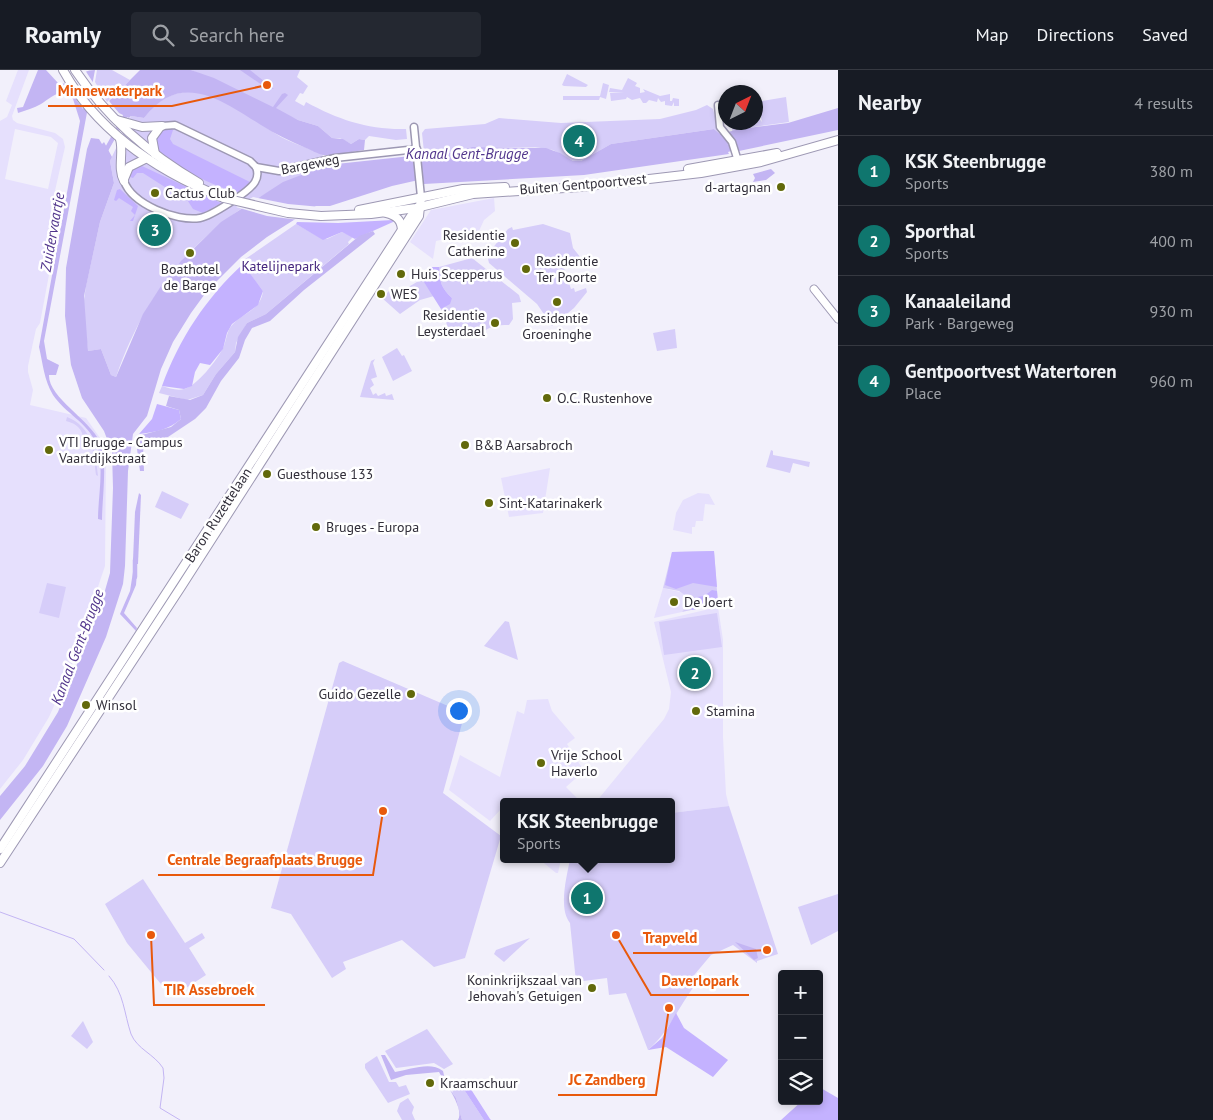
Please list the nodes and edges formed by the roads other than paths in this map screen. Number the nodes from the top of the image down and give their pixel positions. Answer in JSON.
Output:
{"nodes":[{"id":1,"x":75,"y":70,"type":"edge"},
{"id":2,"x":65,"y":73,"type":"edge"},
{"id":3,"x":125,"y":126,"type":"junction"},
{"id":4,"x":162,"y":126,"type":"junction"},
{"id":5,"x":414,"y":130,"type":"dead end"},
{"id":6,"x":723,"y":130,"type":"edge"},
{"id":7,"x":120,"y":139,"type":"junction"},
{"id":8,"x":838,"y":140,"type":"edge"},
{"id":9,"x":415,"y":149,"type":"junction"},
{"id":10,"x":155,"y":154,"type":"junction"},
{"id":11,"x":146,"y":159,"type":"junction"},
{"id":12,"x":738,"y":162,"type":"junction"},
{"id":13,"x":256,"y":167,"type":"junction"},
{"id":14,"x":124,"y":181,"type":"junction"},
{"id":15,"x":226,"y":197,"type":"junction"},
{"id":16,"x":422,"y":197,"type":"junction"},
{"id":17,"x":421,"y":207,"type":"junction"},
{"id":18,"x":384,"y":213,"type":"junction"},
{"id":19,"x":321,"y":214,"type":"junction"},
{"id":20,"x":402,"y":232,"type":"junction"},
{"id":21,"x":814,"y":289,"type":"dead end"},
{"id":22,"x":838,"y":319,"type":"edge"},
{"id":23,"x":308,"y":380,"type":"junction"},
{"id":24,"x":282,"y":416,"type":"junction"},
{"id":25,"x":286,"y":424,"type":"junction"},
{"id":26,"x":131,"y":655,"type":"junction"},
{"id":27,"x":46,"y":786,"type":"junction"},
{"id":28,"x":0,"y":849,"type":"edge"},
{"id":29,"x":0,"y":863,"type":"edge"}],
"edges":[{"from":1,"to":3,"type":"main road"},
{"from":2,"to":7,"type":"main road"},
{"from":3,"to":4,"type":"main road"},
{"from":3,"to":10,"type":"main road"},
{"from":4,"to":10,"type":"main road"},
{"from":4,"to":13,"type":"street"},
{"from":5,"to":9,"type":"street","name":"Baron Ruzettelaan"},
{"from":6,"to":12,"type":"street"},
{"from":7,"to":11,"type":"main road"},
{"from":7,"to":14,"type":"main road"},
{"from":8,"to":12,"type":"main road"},
{"from":9,"to":13,"type":"street","name":"Bargeweg"},
{"from":9,"to":16,"type":"street","name":"Baron Ruzettelaan"},
{"from":10,"to":15,"type":"main road"},
{"from":11,"to":14,"type":"main road"},
{"from":11,"to":15,"type":"main road"},
{"from":12,"to":16,"type":"main road","name":"Buiten Gentpoortvest"},
{"from":12,"to":17,"type":"main road","name":"Buiten Gentpoortvest"},
{"from":13,"to":14,"type":"street"},
{"from":15,"to":19,"type":"main road","bridge":true},
{"from":16,"to":17,"type":"main road","name":"Baron Ruzettelaan"},
{"from":16,"to":19,"type":"main road","name":"Buiten Gentpoortvest"},
{"from":17,"to":18,"type":"main road","name":"Buiten Gentpoortvest"},
{"from":17,"to":20,"type":"main road","name":"Baron Ruzettelaan"},
{"from":17,"to":23,"type":"main road","name":"Baron Ruzettelaan"},
{"from":18,"to":19,"type":"main road","name":"Buiten Gentpoortvest"},
{"from":18,"to":20,"type":"main road"},
{"from":20,"to":23,"type":"main road","name":"Baron Ruzettelaan"},
{"from":21,"to":22,"type":"main road"},
{"from":23,"to":24,"type":"main road","name":"Baron Ruzettelaan"},
{"from":23,"to":25,"type":"main road","name":"Baron Ruzettelaan"},
{"from":24,"to":25,"type":"main road"},
{"from":24,"to":26,"type":"main road","name":"Baron Ruzettelaan"},
{"from":25,"to":26,"type":"main road","name":"Baron Ruzettelaan"},
{"from":26,"to":27,"type":"main road","name":"Baron Ruzettelaan"},
{"from":26,"to":27,"type":"main road","name":"Baron Ruzettelaan"},
{"from":27,"to":28,"type":"main road","name":"Baron Ruzettelaan"},
{"from":27,"to":29,"type":"main road","name":"Baron Ruzettelaan"}]}
